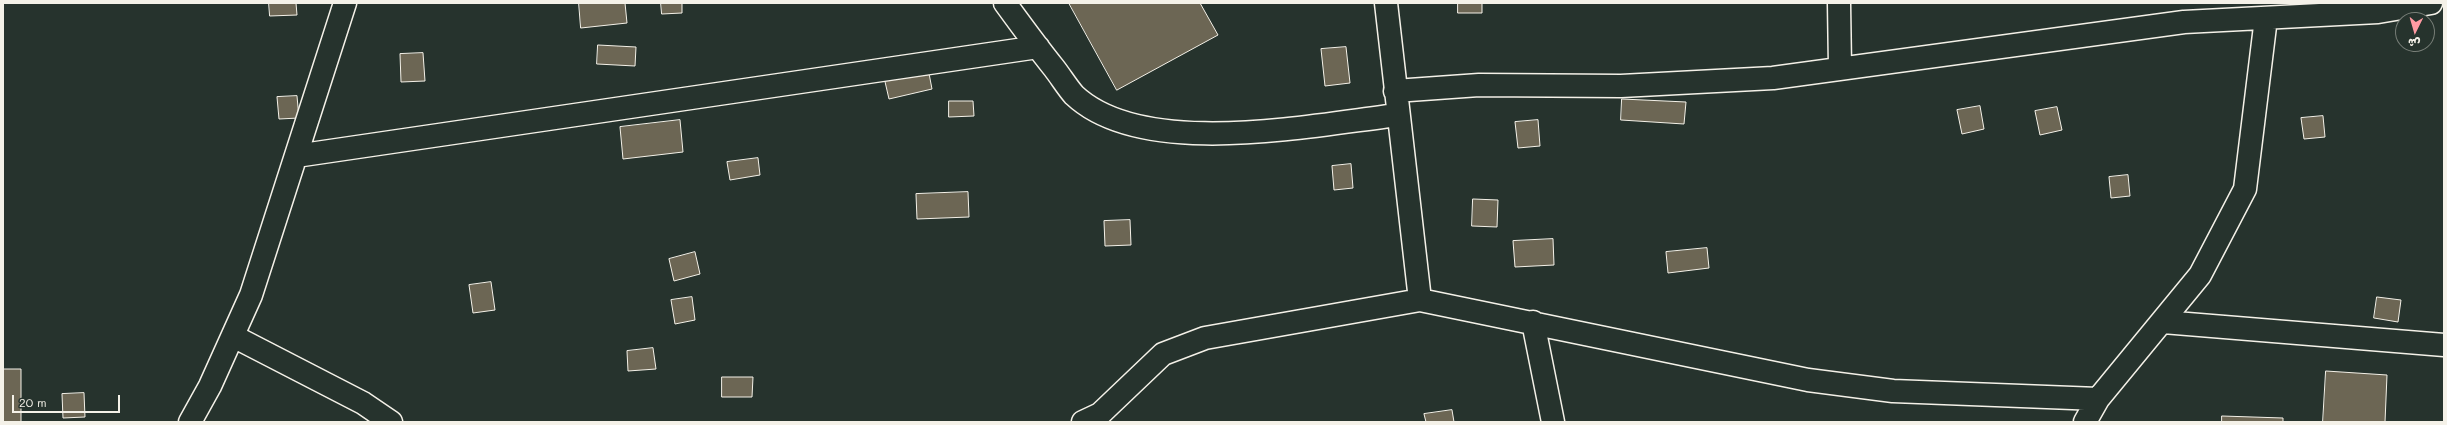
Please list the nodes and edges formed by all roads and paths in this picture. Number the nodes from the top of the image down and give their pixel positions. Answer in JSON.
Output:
{"nodes":[{"id":1,"x":345,"y":3,"type":"edge"},
{"id":2,"x":1005,"y":3,"type":"edge"},
{"id":3,"x":1386,"y":3,"type":"edge"},
{"id":4,"x":1839,"y":3,"type":"edge"},
{"id":5,"x":2431,"y":3,"type":"edge"},
{"id":6,"x":2266,"y":18,"type":"junction"},
{"id":7,"x":1038,"y":47,"type":"junction"},
{"id":8,"x":1840,"y":68,"type":"junction"},
{"id":9,"x":1395,"y":90,"type":"junction"},
{"id":10,"x":1398,"y":115,"type":"junction"},
{"id":11,"x":296,"y":156,"type":"junction"},
{"id":12,"x":1420,"y":300,"type":"junction"},
{"id":13,"x":1533,"y":322,"type":"junction"},
{"id":14,"x":2163,"y":322,"type":"junction"},
{"id":15,"x":233,"y":336,"type":"junction"},
{"id":16,"x":2444,"y":345,"type":"edge"},
{"id":17,"x":2098,"y":399,"type":"junction"},
{"id":18,"x":190,"y":422,"type":"edge"},
{"id":19,"x":391,"y":422,"type":"edge"},
{"id":20,"x":1083,"y":422,"type":"edge"},
{"id":21,"x":1553,"y":422,"type":"edge"},
{"id":22,"x":2085,"y":422,"type":"edge"}],
"edges":[{"from":1,"to":11,"type":"street"},
{"from":2,"to":7,"type":"street"},
{"from":3,"to":9,"type":"street"},
{"from":4,"to":8,"type":"street"},
{"from":5,"to":6,"type":"street"},
{"from":6,"to":8,"type":"street"},
{"from":6,"to":14,"type":"street"},
{"from":7,"to":10,"type":"street"},
{"from":7,"to":11,"type":"street"},
{"from":8,"to":9,"type":"street"},
{"from":9,"to":10,"type":"street"},
{"from":10,"to":12,"type":"street"},
{"from":11,"to":15,"type":"street"},
{"from":12,"to":13,"type":"street"},
{"from":12,"to":20,"type":"street"},
{"from":13,"to":17,"type":"street"},
{"from":13,"to":21,"type":"street"},
{"from":14,"to":16,"type":"street"},
{"from":14,"to":17,"type":"street"},
{"from":15,"to":18,"type":"street"},
{"from":15,"to":19,"type":"street"},
{"from":17,"to":22,"type":"street"}]}
